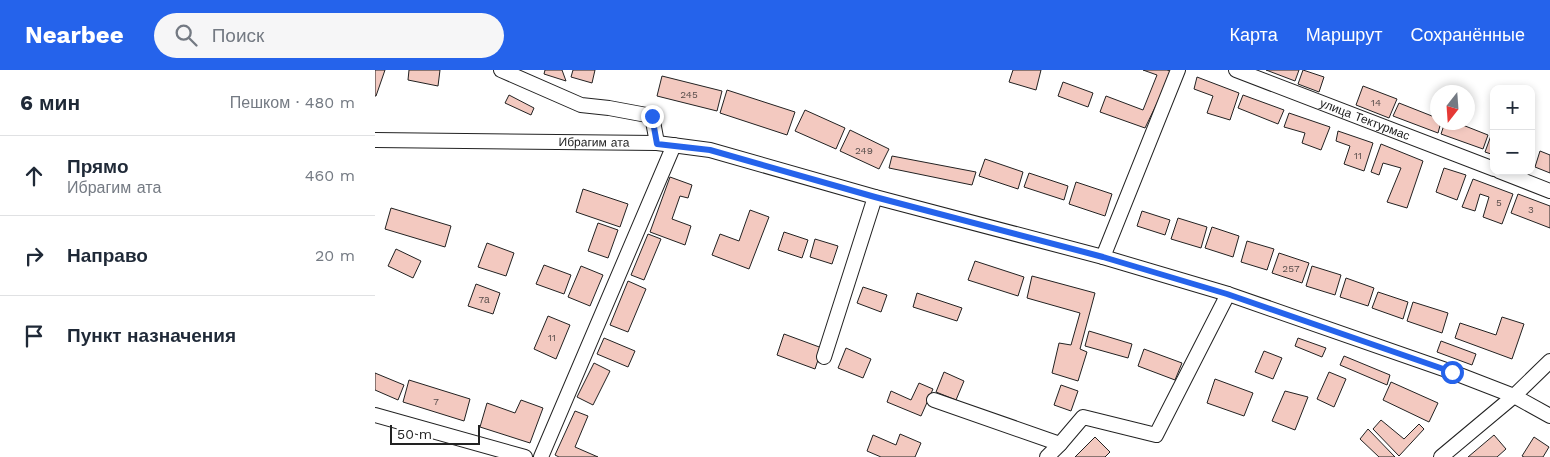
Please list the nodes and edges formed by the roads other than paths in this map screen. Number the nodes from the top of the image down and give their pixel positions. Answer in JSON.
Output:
{"nodes":[{"id":1,"x":501,"y":70,"type":"edge"},
{"id":2,"x":1178,"y":70,"type":"edge"},
{"id":3,"x":1236,"y":70,"type":"edge"},
{"id":4,"x":375,"y":140,"type":"edge"},
{"id":5,"x":657,"y":144,"type":"junction"},
{"id":6,"x":675,"y":145,"type":"junction"},
{"id":7,"x":1490,"y":167,"type":"edge"},
{"id":8,"x":1509,"y":175,"type":"edge"},
{"id":9,"x":1550,"y":191,"type":"edge"},
{"id":10,"x":875,"y":197,"type":"junction"},
{"id":11,"x":1103,"y":257,"type":"junction"},
{"id":12,"x":1227,"y":294,"type":"junction"},
{"id":13,"x":824,"y":357,"type":"dead end"},
{"id":14,"x":1550,"y":361,"type":"edge"},
{"id":15,"x":1514,"y":396,"type":"junction"},
{"id":16,"x":934,"y":400,"type":"dead end"},
{"id":17,"x":375,"y":415,"type":"edge"},
{"id":18,"x":1550,"y":416,"type":"edge"},
{"id":19,"x":1060,"y":444,"type":"junction"},
{"id":20,"x":525,"y":457,"type":"edge"},
{"id":21,"x":541,"y":457,"type":"edge"},
{"id":22,"x":1047,"y":457,"type":"edge"},
{"id":23,"x":1441,"y":457,"type":"edge"}],
"edges":[{"from":1,"to":5,"type":"street"},
{"from":2,"to":11,"type":"street"},
{"from":3,"to":7,"type":"street","name":"улица Тектурмас"},
{"from":4,"to":5,"type":"street","name":"Ибрагим ата"},
{"from":5,"to":6,"type":"street","name":"Ибрагим ата"},
{"from":6,"to":10,"type":"street","name":"Ибрагим ата"},
{"from":6,"to":21,"type":"street"},
{"from":8,"to":9,"type":"street"},
{"from":10,"to":11,"type":"street","name":"Ибрагим ата"},
{"from":10,"to":13,"type":"street"},
{"from":11,"to":12,"type":"street","name":"Ибрагим ата"},
{"from":12,"to":15,"type":"street","name":"Ибрагим ата"},
{"from":12,"to":19,"type":"street"},
{"from":14,"to":15,"type":"street"},
{"from":15,"to":18,"type":"street","name":"Ибрагим ата"},
{"from":15,"to":23,"type":"street"},
{"from":16,"to":19,"type":"street"},
{"from":17,"to":20,"type":"street"},
{"from":19,"to":22,"type":"street"}]}
